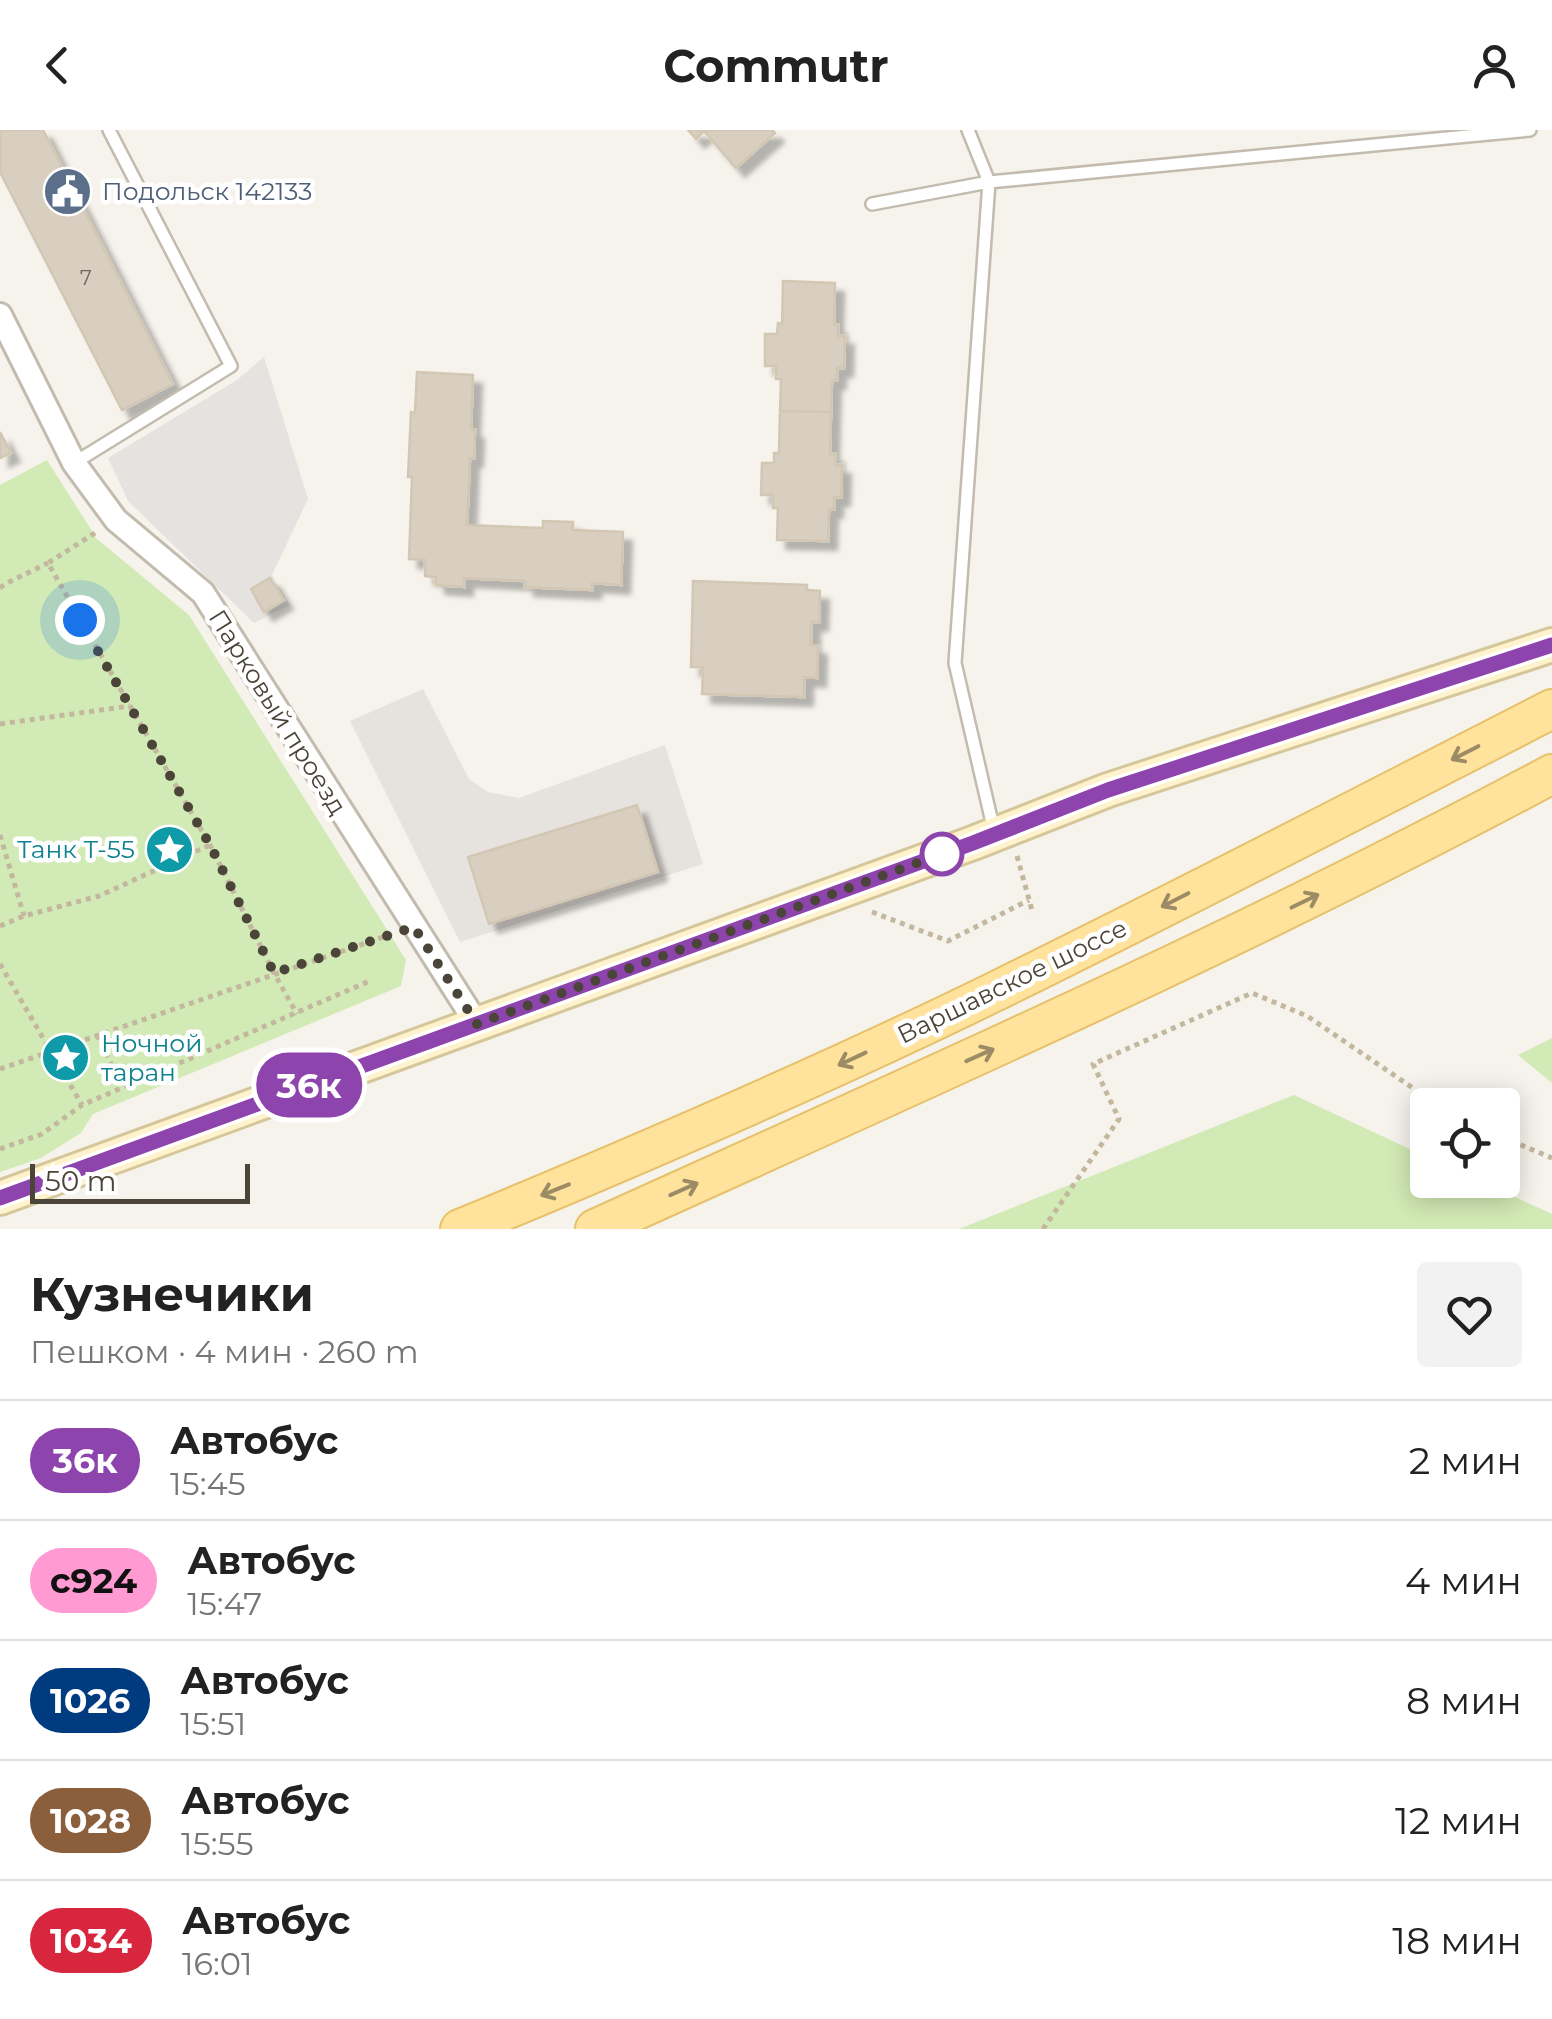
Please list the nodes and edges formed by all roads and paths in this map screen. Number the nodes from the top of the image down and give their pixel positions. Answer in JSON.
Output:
{"nodes":[{"id":1,"x":109,"y":130,"type":"edge"},
{"id":2,"x":968,"y":130,"type":"edge"},
{"id":3,"x":1530,"y":130,"type":"edge"},
{"id":4,"x":988,"y":182,"type":"junction"},
{"id":5,"x":872,"y":204,"type":"dead end"},
{"id":6,"x":0,"y":315,"type":"edge"},
{"id":7,"x":74,"y":462,"type":"junction"},
{"id":8,"x":116,"y":520,"type":"junction"},
{"id":9,"x":48,"y":563,"type":"junction"},
{"id":10,"x":0,"y":588,"type":"edge"},
{"id":11,"x":1552,"y":645,"type":"edge"},
{"id":12,"x":130,"y":706,"type":"junction"},
{"id":13,"x":1552,"y":709,"type":"edge"},
{"id":14,"x":0,"y":724,"type":"edge"},
{"id":15,"x":1552,"y":774,"type":"edge"},
{"id":16,"x":0,"y":835,"type":"edge"},
{"id":17,"x":1005,"y":841,"type":"junction"},
{"id":18,"x":210,"y":845,"type":"junction"},
{"id":19,"x":830,"y":895,"type":"junction"},
{"id":20,"x":1029,"y":900,"type":"junction"},
{"id":21,"x":1033,"y":914,"type":"dead end"},
{"id":22,"x":24,"y":916,"type":"junction"},
{"id":23,"x":0,"y":926,"type":"edge"},
{"id":24,"x":414,"y":927,"type":"junction"},
{"id":25,"x":0,"y":964,"type":"edge"},
{"id":26,"x":274,"y":973,"type":"junction"},
{"id":27,"x":372,"y":980,"type":"dead end"},
{"id":28,"x":298,"y":1014,"type":"junction"},
{"id":29,"x":477,"y":1024,"type":"junction"},
{"id":30,"x":97,"y":1035,"type":"junction"},
{"id":31,"x":51,"y":1051,"type":"junction"},
{"id":32,"x":0,"y":1068,"type":"edge"},
{"id":33,"x":123,"y":1088,"type":"junction"},
{"id":34,"x":1413,"y":1088,"type":"edge"},
{"id":35,"x":82,"y":1105,"type":"junction"},
{"id":36,"x":1520,"y":1145,"type":"edge"},
{"id":37,"x":0,"y":1149,"type":"edge"},
{"id":38,"x":1552,"y":1158,"type":"edge"},
{"id":39,"x":0,"y":1198,"type":"edge"},
{"id":40,"x":460,"y":1229,"type":"edge"},
{"id":41,"x":595,"y":1229,"type":"edge"},
{"id":42,"x":1043,"y":1229,"type":"edge"}],
"edges":[{"from":1,"to":7,"type":"lane"},
{"from":2,"to":4,"type":"lane"},
{"from":3,"to":4,"type":"lane"},
{"from":4,"to":5,"type":"lane"},
{"from":4,"to":17,"type":"lane"},
{"from":6,"to":7,"type":"street","name":"Парковый проезд"},
{"from":7,"to":8,"type":"street","name":"Парковый проезд"},
{"from":8,"to":9,"type":"path"},
{"from":8,"to":24,"type":"street","name":"Парковый проезд"},
{"from":9,"to":10,"type":"path"},
{"from":9,"to":12,"type":"path"},
{"from":11,"to":17,"type":"main road"},
{"from":12,"to":14,"type":"path"},
{"from":12,"to":18,"type":"path"},
{"from":13,"to":40,"type":"main road","name":"Варшавское шоссе","one_way":true},
{"from":41,"to":15,"type":"main road","name":"Варшавское шоссе","one_way":true},
{"from":16,"to":22,"type":"path"},
{"from":17,"to":19,"type":"main road"},
{"from":17,"to":20,"type":"path"},
{"from":18,"to":22,"type":"path"},
{"from":18,"to":26,"type":"path"},
{"from":19,"to":20,"type":"path"},
{"from":19,"to":29,"type":"main road"},
{"from":20,"to":21,"type":"path"},
{"from":22,"to":23,"type":"path"},
{"from":24,"to":26,"type":"path"},
{"from":24,"to":29,"type":"street","name":"Парковый проезд"},
{"from":25,"to":31,"type":"path"},
{"from":26,"to":28,"type":"path"},
{"from":26,"to":30,"type":"path"},
{"from":27,"to":28,"type":"path"},
{"from":28,"to":33,"type":"path"},
{"from":29,"to":39,"type":"main road"},
{"from":30,"to":31,"type":"path"},
{"from":30,"to":33,"type":"path"},
{"from":31,"to":32,"type":"path"},
{"from":31,"to":35,"type":"path"},
{"from":33,"to":35,"type":"path"},
{"from":34,"to":42,"type":"path"},
{"from":35,"to":37,"type":"path"},
{"from":36,"to":38,"type":"path"}]}
